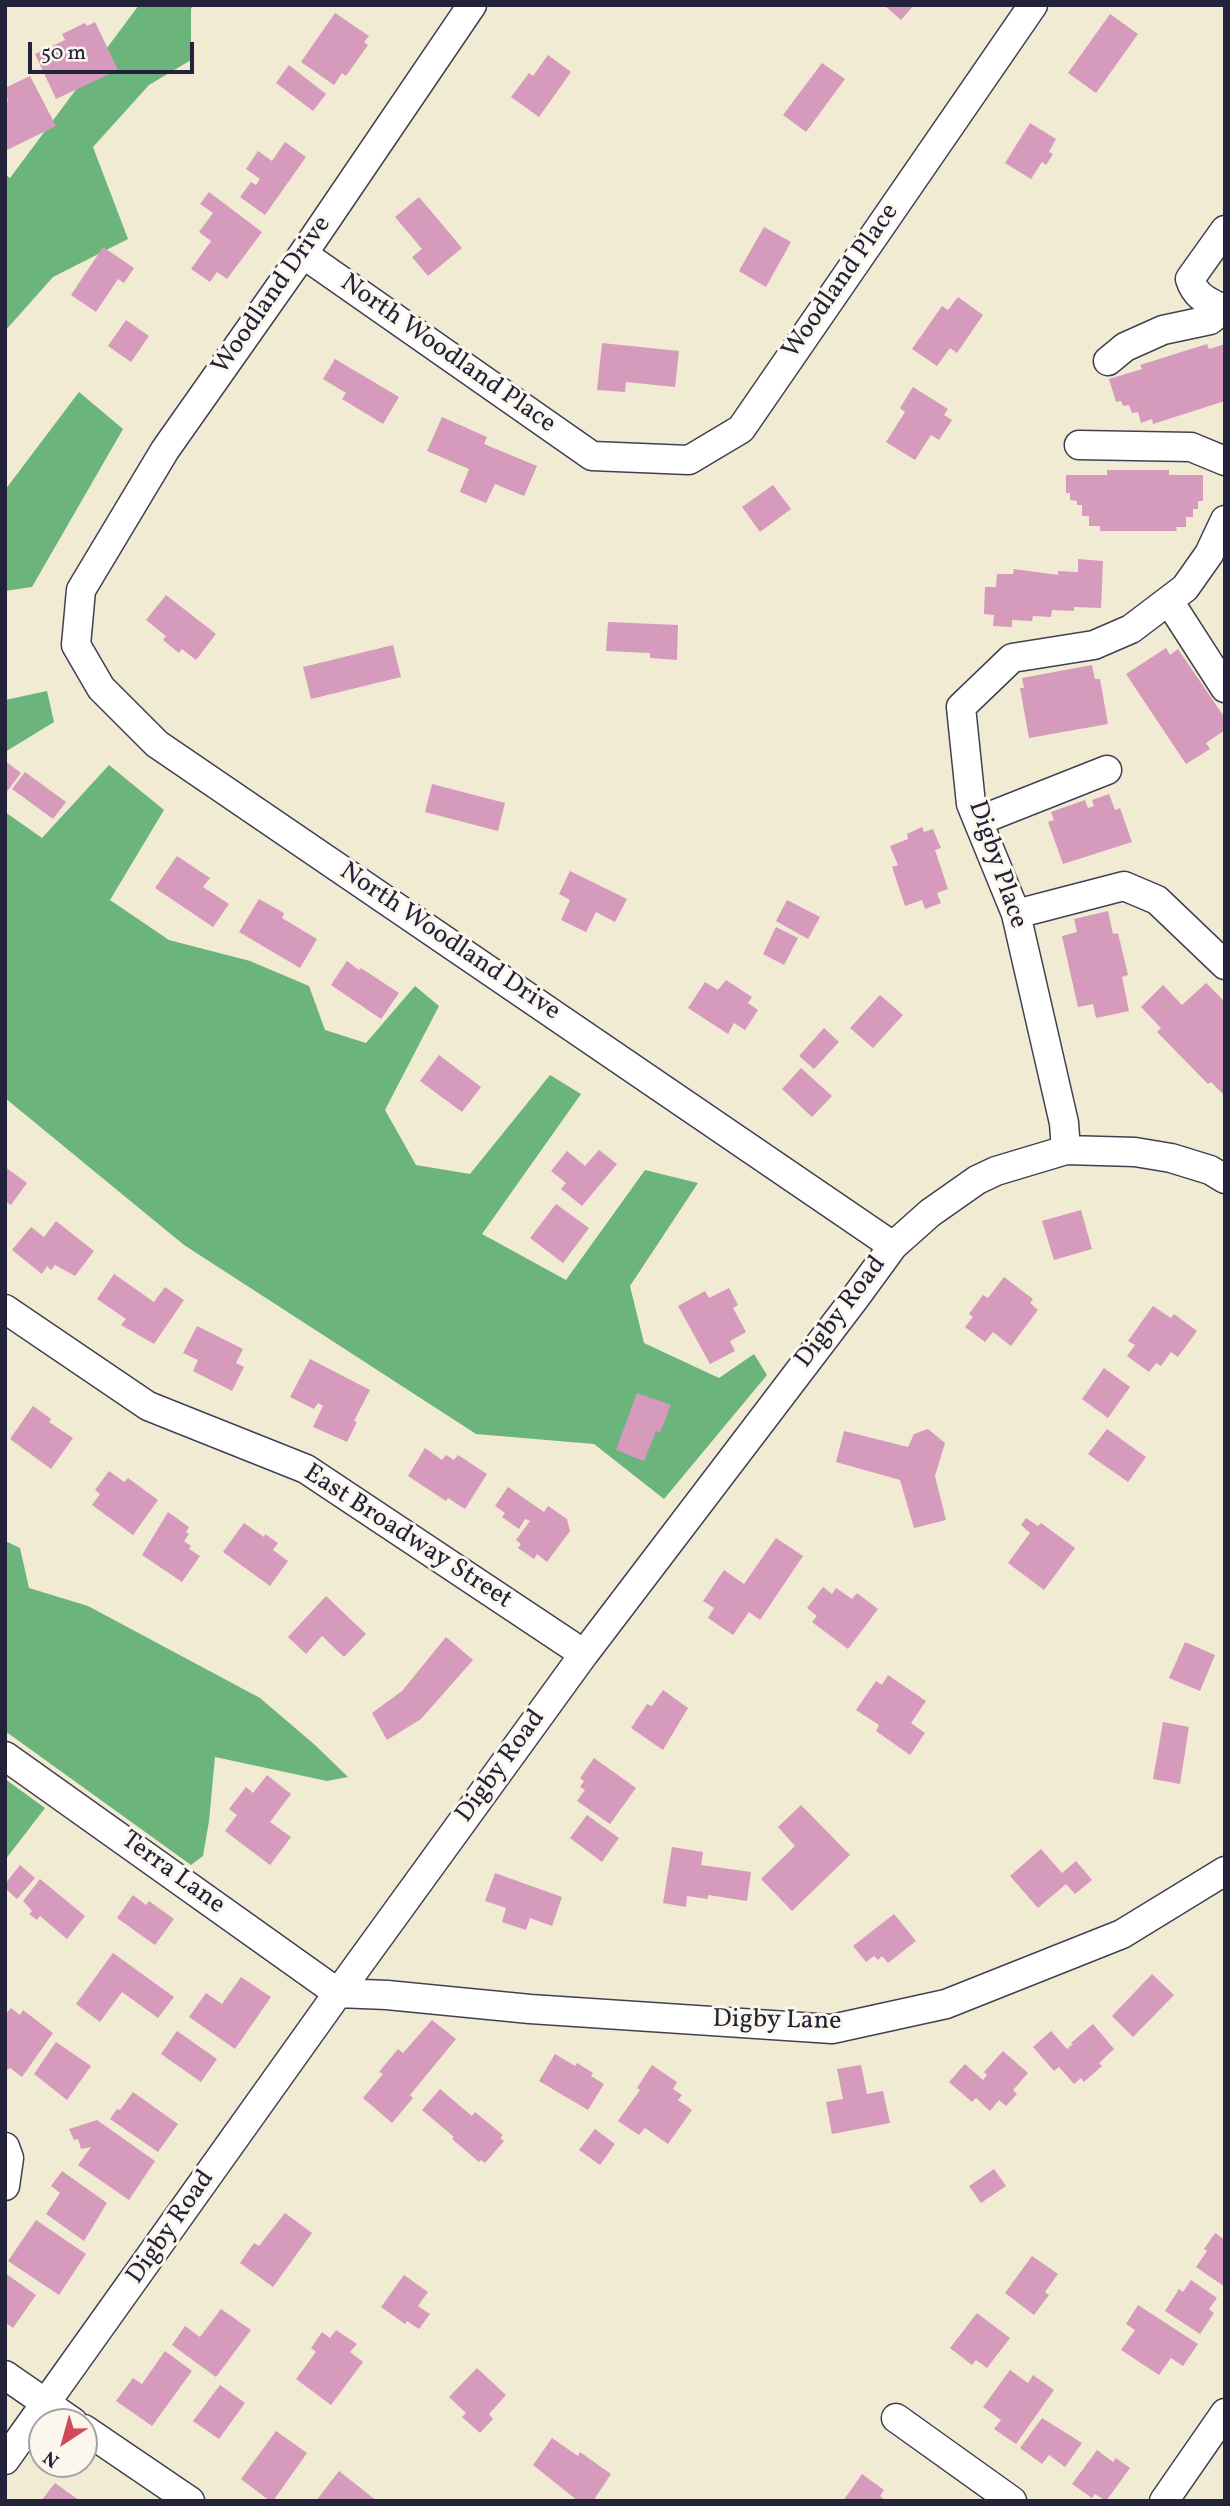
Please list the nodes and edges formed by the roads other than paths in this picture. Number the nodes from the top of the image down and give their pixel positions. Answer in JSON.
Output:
{"nodes":[{"id":1,"x":472,"y":5,"type":"edge"},
{"id":2,"x":1033,"y":5,"type":"edge"},
{"id":3,"x":1225,"y":230,"type":"edge"},
{"id":4,"x":303,"y":254,"type":"junction"},
{"id":5,"x":1224,"y":309,"type":"edge"},
{"id":6,"x":1108,"y":361,"type":"dead end"},
{"id":7,"x":1079,"y":445,"type":"dead end"},
{"id":8,"x":592,"y":456,"type":"joint"},
{"id":9,"x":1225,"y":461,"type":"edge"},
{"id":10,"x":1225,"y":520,"type":"edge"},
{"id":11,"x":81,"y":590,"type":"joint"},
{"id":12,"x":1168,"y":601,"type":"junction"},
{"id":13,"x":1225,"y":688,"type":"edge"},
{"id":14,"x":1107,"y":770,"type":"dead end"},
{"id":15,"x":978,"y":821,"type":"junction"},
{"id":16,"x":1016,"y":914,"type":"junction"},
{"id":17,"x":1225,"y":965,"type":"edge"},
{"id":18,"x":1066,"y":1150,"type":"junction"},
{"id":19,"x":1225,"y":1179,"type":"edge"},
{"id":20,"x":893,"y":1245,"type":"junction"},
{"id":21,"x":5,"y":1309,"type":"edge"},
{"id":22,"x":584,"y":1654,"type":"junction"},
{"id":23,"x":5,"y":1756,"type":"edge"},
{"id":24,"x":1225,"y":1871,"type":"edge"},
{"id":25,"x":338,"y":1993,"type":"junction"},
{"id":26,"x":5,"y":2147,"type":"edge"},
{"id":27,"x":5,"y":2186,"type":"edge"},
{"id":28,"x":5,"y":2375,"type":"edge"},
{"id":29,"x":46,"y":2404,"type":"junction"},
{"id":30,"x":52,"y":2408,"type":"edge"},
{"id":31,"x":1225,"y":2413,"type":"edge"},
{"id":32,"x":895,"y":2418,"type":"dead end"},
{"id":33,"x":98,"y":2439,"type":"edge"},
{"id":34,"x":5,"y":2460,"type":"edge"},
{"id":35,"x":190,"y":2501,"type":"edge"},
{"id":36,"x":1012,"y":2501,"type":"edge"},
{"id":37,"x":1164,"y":2501,"type":"edge"}],
"edges":[{"from":1,"to":4,"type":"street","name":"Woodland Drive"},
{"from":2,"to":8,"type":"street","name":"Woodland Place"},
{"from":3,"to":5,"type":"street"},
{"from":4,"to":8,"type":"street","name":"North Woodland Place"},
{"from":4,"to":11,"type":"street","name":"Woodland Drive"},
{"from":5,"to":6,"type":"street"},
{"from":7,"to":9,"type":"street"},
{"from":10,"to":12,"type":"street","name":"Digby Place"},
{"from":11,"to":20,"type":"street","name":"North Woodland Drive"},
{"from":12,"to":13,"type":"street"},
{"from":12,"to":15,"type":"street","name":"Digby Place"},
{"from":14,"to":15,"type":"street"},
{"from":15,"to":16,"type":"street","name":"Digby Place"},
{"from":16,"to":17,"type":"street"},
{"from":16,"to":18,"type":"street","name":"Digby Place"},
{"from":18,"to":19,"type":"street","name":"Digby Road"},
{"from":18,"to":20,"type":"street","name":"Digby Road"},
{"from":20,"to":22,"type":"street","name":"Digby Road"},
{"from":21,"to":22,"type":"street","name":"East Broadway Street"},
{"from":22,"to":25,"type":"street","name":"Digby Road"},
{"from":23,"to":25,"type":"street","name":"Terra Lane"},
{"from":24,"to":25,"type":"street","name":"Digby Lane"},
{"from":25,"to":29,"type":"street","name":"Digby Road"},
{"from":26,"to":27,"type":"street"},
{"from":28,"to":29,"type":"street"},
{"from":29,"to":30,"type":"street"},
{"from":29,"to":34,"type":"street","name":"Digby Road"},
{"from":31,"to":37,"type":"street"},
{"from":32,"to":36,"type":"street"},
{"from":33,"to":35,"type":"street"}]}
